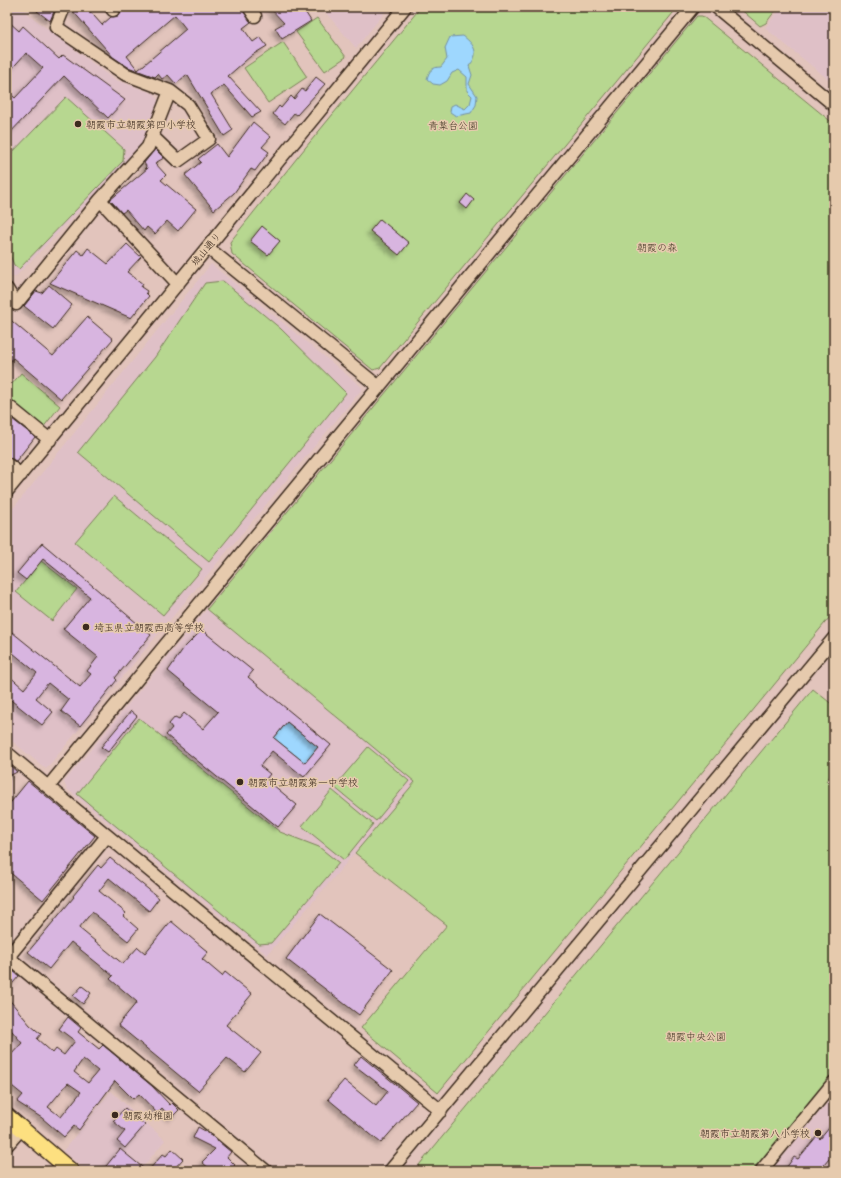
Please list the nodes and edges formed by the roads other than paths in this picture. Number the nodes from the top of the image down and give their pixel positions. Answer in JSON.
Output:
{"nodes":[{"id":1,"x":64,"y":7,"type":"edge"},
{"id":2,"x":111,"y":7,"type":"edge"},
{"id":3,"x":116,"y":7,"type":"edge"},
{"id":4,"x":405,"y":7,"type":"edge"},
{"id":5,"x":693,"y":7,"type":"edge"},
{"id":6,"x":716,"y":7,"type":"edge"},
{"id":7,"x":170,"y":91,"type":"junction"},
{"id":8,"x":834,"y":105,"type":"edge"},
{"id":9,"x":152,"y":136,"type":"junction"},
{"id":10,"x":100,"y":200,"type":"junction"},
{"id":11,"x":208,"y":248,"type":"junction"},
{"id":12,"x":178,"y":284,"type":"junction"},
{"id":13,"x":7,"y":289,"type":"edge"},
{"id":14,"x":379,"y":387,"type":"junction"},
{"id":15,"x":7,"y":405,"type":"edge"},
{"id":16,"x":50,"y":440,"type":"junction"},
{"id":17,"x":7,"y":464,"type":"edge"},
{"id":18,"x":21,"y":475,"type":"junction"},
{"id":19,"x":7,"y":491,"type":"edge"},
{"id":20,"x":834,"y":638,"type":"edge"},
{"id":21,"x":7,"y":753,"type":"edge"},
{"id":22,"x":48,"y":787,"type":"junction"},
{"id":23,"x":107,"y":836,"type":"junction"},
{"id":24,"x":834,"y":1082,"type":"edge"},
{"id":25,"x":441,"y":1111,"type":"junction"},
{"id":26,"x":7,"y":1116,"type":"edge"},
{"id":27,"x":21,"y":1129,"type":"junction"},
{"id":28,"x":7,"y":1145,"type":"edge"},
{"id":29,"x":71,"y":1171,"type":"edge"},
{"id":30,"x":266,"y":1171,"type":"edge"},
{"id":31,"x":390,"y":1171,"type":"edge"},
{"id":32,"x":761,"y":1171,"type":"edge"}],
"edges":[{"from":1,"to":7,"type":"street"},
{"from":2,"to":3,"type":"street"},
{"from":4,"to":11,"type":"street","name":"城山通り"},
{"from":5,"to":14,"type":"street"},
{"from":6,"to":8,"type":"street"},
{"from":7,"to":9,"type":"street"},
{"from":7,"to":9,"type":"street"},
{"from":9,"to":10,"type":"street"},
{"from":10,"to":12,"type":"street"},
{"from":10,"to":13,"type":"street"},
{"from":11,"to":12,"type":"street","name":"城山通り"},
{"from":11,"to":14,"type":"street"},
{"from":12,"to":16,"type":"street","name":"城山通り"},
{"from":14,"to":22,"type":"street"},
{"from":15,"to":16,"type":"street"},
{"from":16,"to":18,"type":"street","name":"城山通り"},
{"from":17,"to":18,"type":"street"},
{"from":18,"to":19,"type":"street","name":"城山通り"},
{"from":20,"to":25,"type":"street"},
{"from":21,"to":22,"type":"street"},
{"from":22,"to":23,"type":"street"},
{"from":23,"to":25,"type":"street"},
{"from":23,"to":30,"type":"street"},
{"from":24,"to":32,"type":"street"},
{"from":25,"to":31,"type":"street"},
{"from":26,"to":27,"type":"main road"},
{"from":27,"to":28,"type":"street"},
{"from":27,"to":29,"type":"main road"}]}
